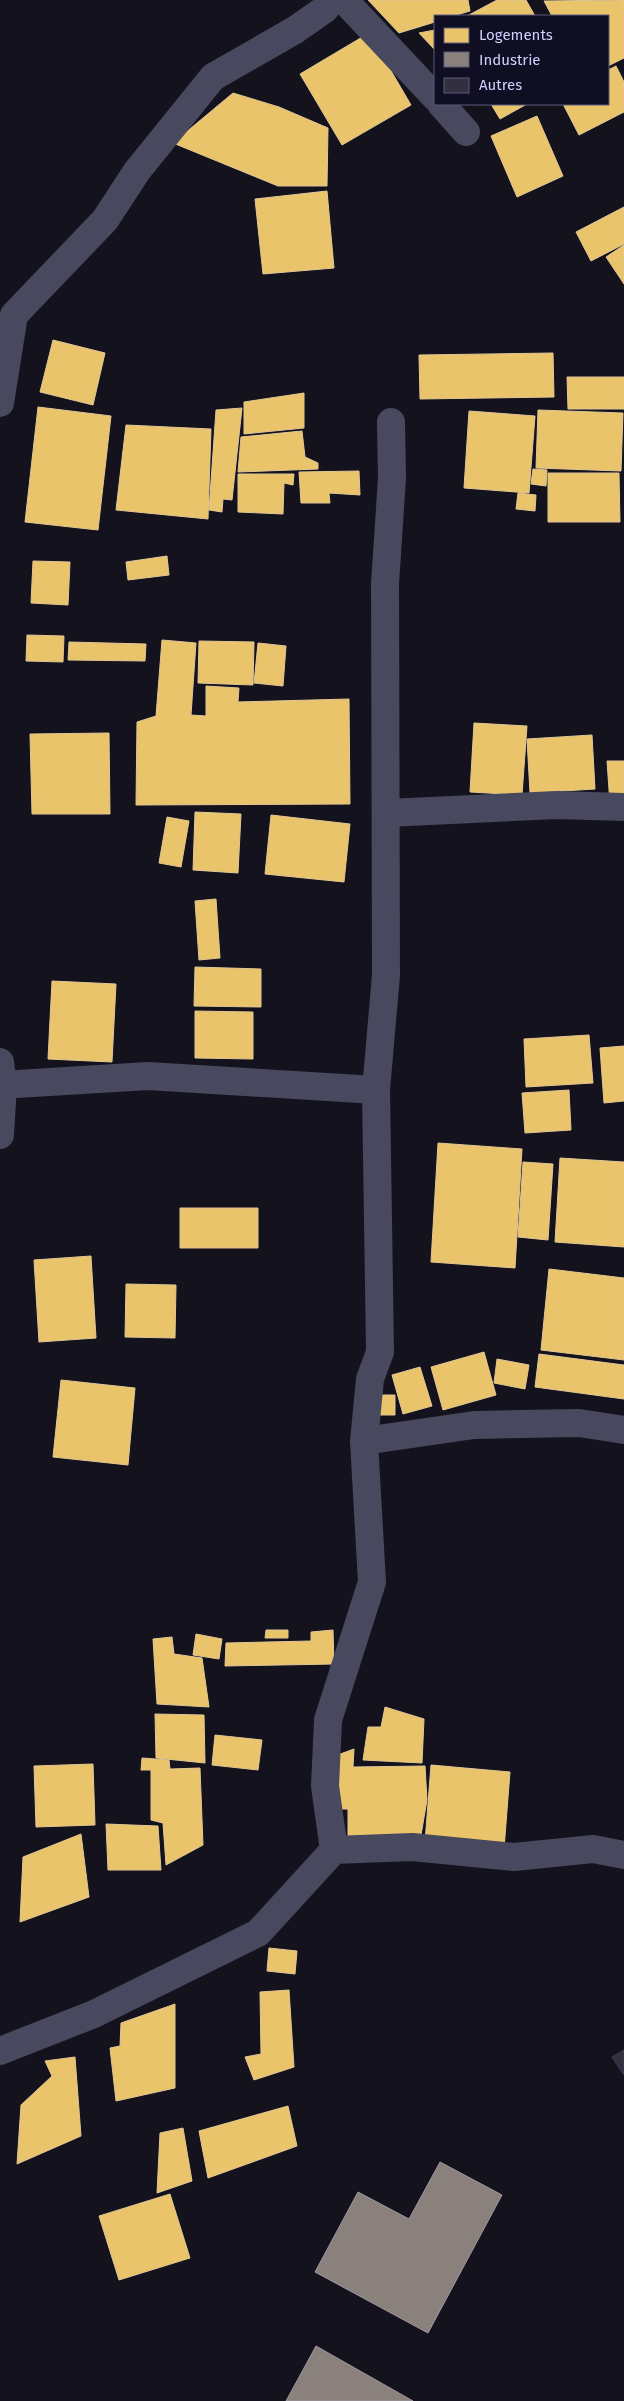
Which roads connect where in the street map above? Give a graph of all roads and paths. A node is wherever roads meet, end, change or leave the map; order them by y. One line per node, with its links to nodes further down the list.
1 (331, 0): 6 (street)
2 (344, 0): 3 (street)
3 (434, 96)
4 (442, 105): 5 (street)
5 (466, 132)
6 (0, 403)
7 (391, 422): 9 (street)
8 (624, 807): 9 (street)
9 (387, 813): 11 (street)
10 (1, 1077): 11 (street); 12 (street)
11 (376, 1090): 14 (street)
12 (0, 1135)
13 (624, 1430): 14 (street)
14 (364, 1441): 15 (street)
15 (334, 1850): 16 (street); 17 (street)
16 (624, 1855)
17 (0, 2051)

